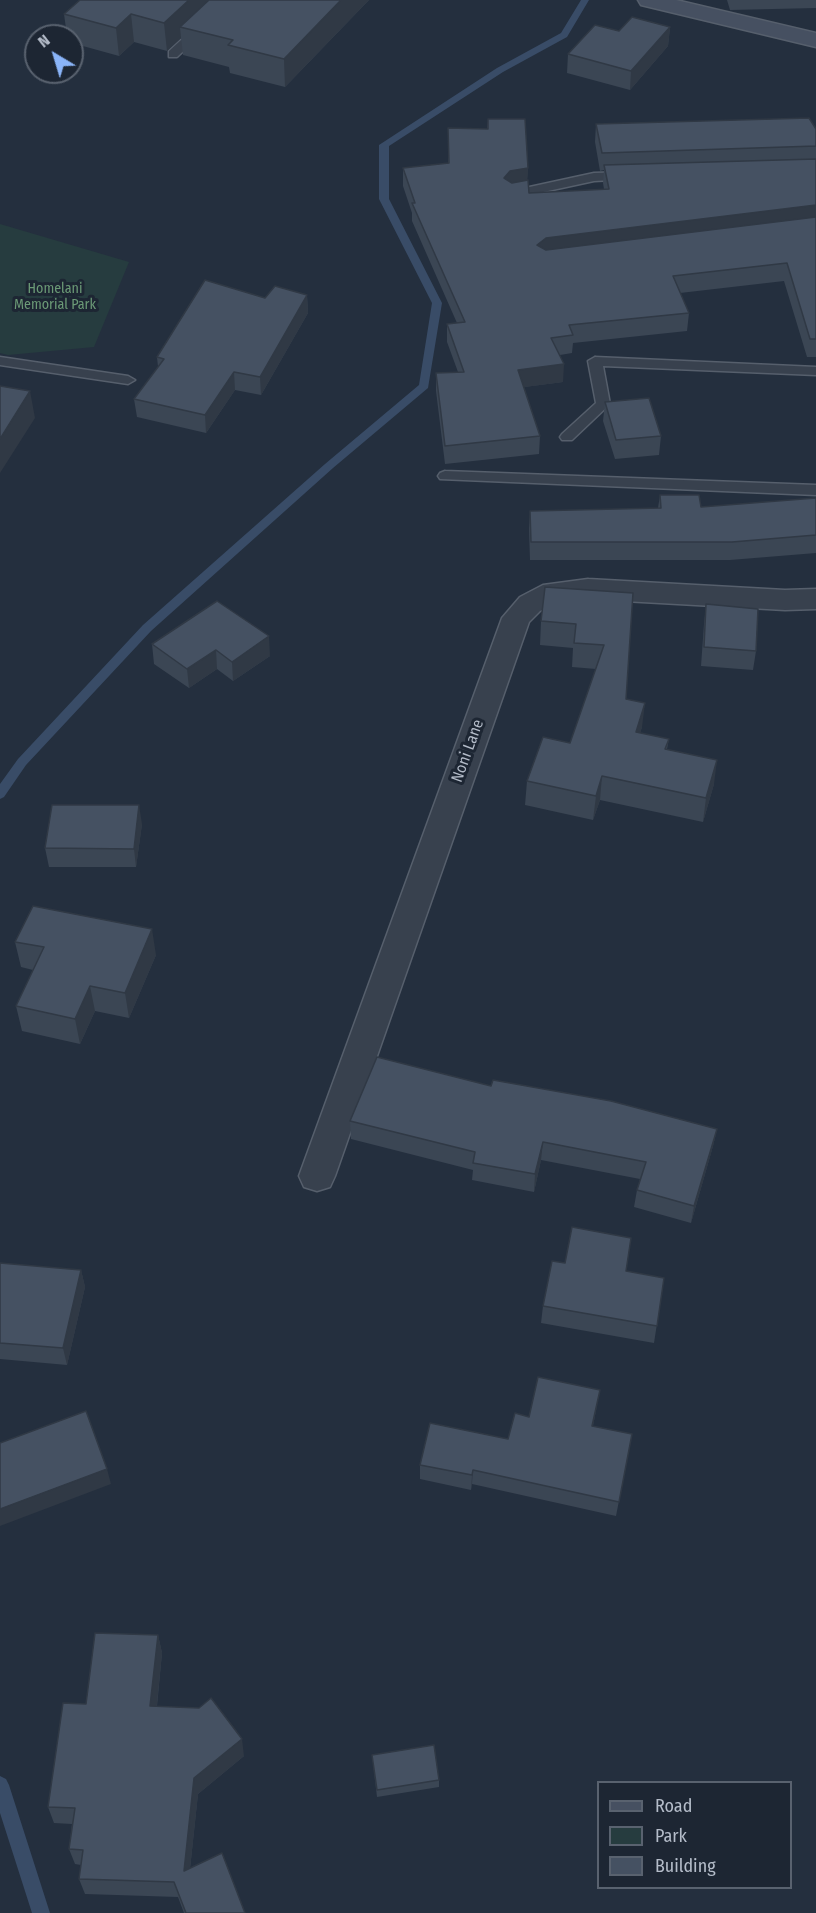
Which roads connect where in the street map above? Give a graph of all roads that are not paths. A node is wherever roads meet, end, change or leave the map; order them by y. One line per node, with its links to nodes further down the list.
1 (232, 0): 4 (lane)
2 (649, 0): 3 (street)
3 (816, 40)
4 (173, 54)
5 (641, 176): 6 (lane)
6 (511, 195)
7 (0, 361): 9 (lane)
8 (816, 371): 10 (lane)
9 (128, 380)
10 (567, 437)
11 (445, 476): 12 (lane)
12 (816, 490)
13 (816, 599): 14 (street, Noni Lane)
14 (317, 1176)

